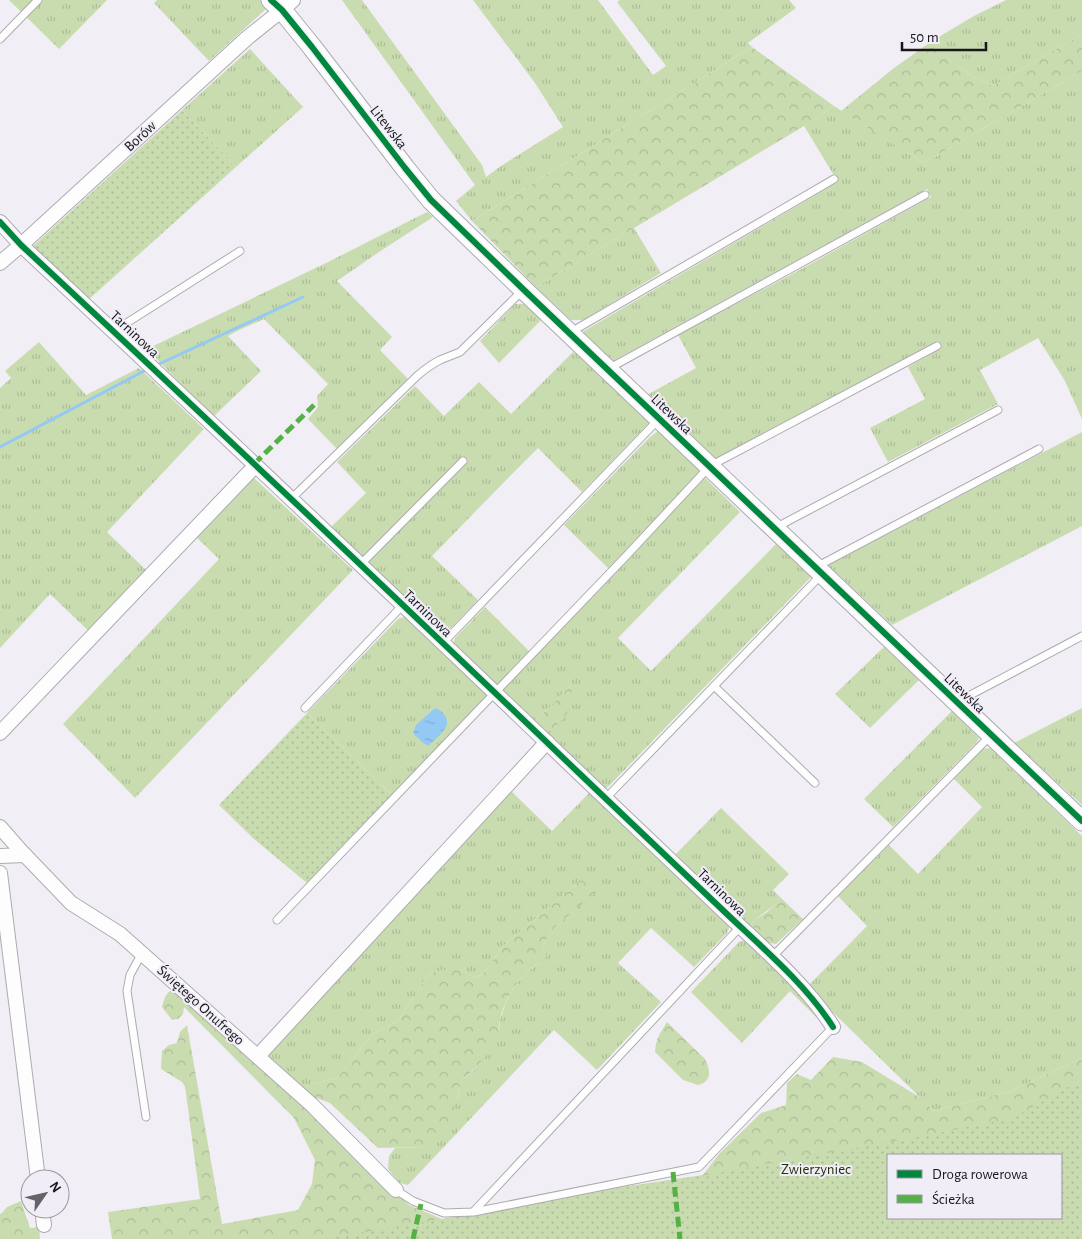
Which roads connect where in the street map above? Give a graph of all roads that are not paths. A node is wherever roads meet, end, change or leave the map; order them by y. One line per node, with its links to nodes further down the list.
1 (38, 0): 3 (lane)
2 (282, 3): 7 (street, Borów); 10 (street, Litewska)
3 (0, 38)
4 (834, 179): 12 (lane)
5 (925, 195): 14 (lane)
6 (0, 222): 7 (street, Tarninowa)
7 (21, 245): 9 (street, Borów); 11 (street, Tarninowa)
8 (240, 251): 11 (lane)
9 (0, 263)
10 (524, 290): 12 (street, Litewska); 21 (lane)
11 (114, 332): 19 (street, Tarninowa)
12 (569, 333): 14 (street, Litewska)
13 (938, 346): 20 (lane)
14 (608, 370): 16 (street, Litewska)
15 (998, 410): 22 (lane)
16 (660, 419): 20 (street, Litewska); 27 (lane)
17 (1038, 449): 24 (lane)
18 (462, 461): 23 (lane)
19 (255, 466): 21 (street, Tarninowa); 32 (street)
20 (710, 466): 22 (street, Litewska); 29 (lane)
21 (291, 500): 23 (street, Tarninowa)
22 (775, 528): 24 (street, Litewska)
23 (360, 565): 25 (street, Tarninowa)
24 (819, 570): 28 (lane); 30 (street, Litewska)
25 (402, 606): 27 (street, Tarninowa); 31 (lane)
26 (1082, 636): 30 (lane)
27 (442, 644): 29 (street, Tarninowa)
28 (714, 686): 35 (lane); 36 (lane)
29 (495, 692): 34 (street, Tarninowa); 42 (lane)
30 (957, 702): 33 (street, Litewska)
31 (305, 708)
32 (0, 733)
33 (991, 735): 37 (street, Litewska); 45 (lane)
34 (547, 742): 36 (street, Tarninowa); 47 (street)
35 (815, 783)
36 (606, 798): 43 (street, Tarninowa)
37 (1082, 822)
38 (0, 828): 39 (street, Świętego Onufrego)
39 (25, 855): 40 (street); 44 (street, Świętego Onufrego)
40 (0, 856)
41 (0, 873): 49 (street)
42 (277, 920)
43 (740, 927): 45 (street, Tarninowa); 51 (lane)
44 (142, 953): 47 (street, Świętego Onufrego); 48 (lane)
45 (772, 957): 46 (street, Tarninowa)
46 (833, 1027): 51 (lane)
47 (258, 1056): 50 (street, Świętego Onufrego)
48 (146, 1117)
49 (37, 1169)
50 (396, 1190): 51 (lane)
51 (474, 1212)
52 (43, 1219): 53 (street)
53 (44, 1225)

